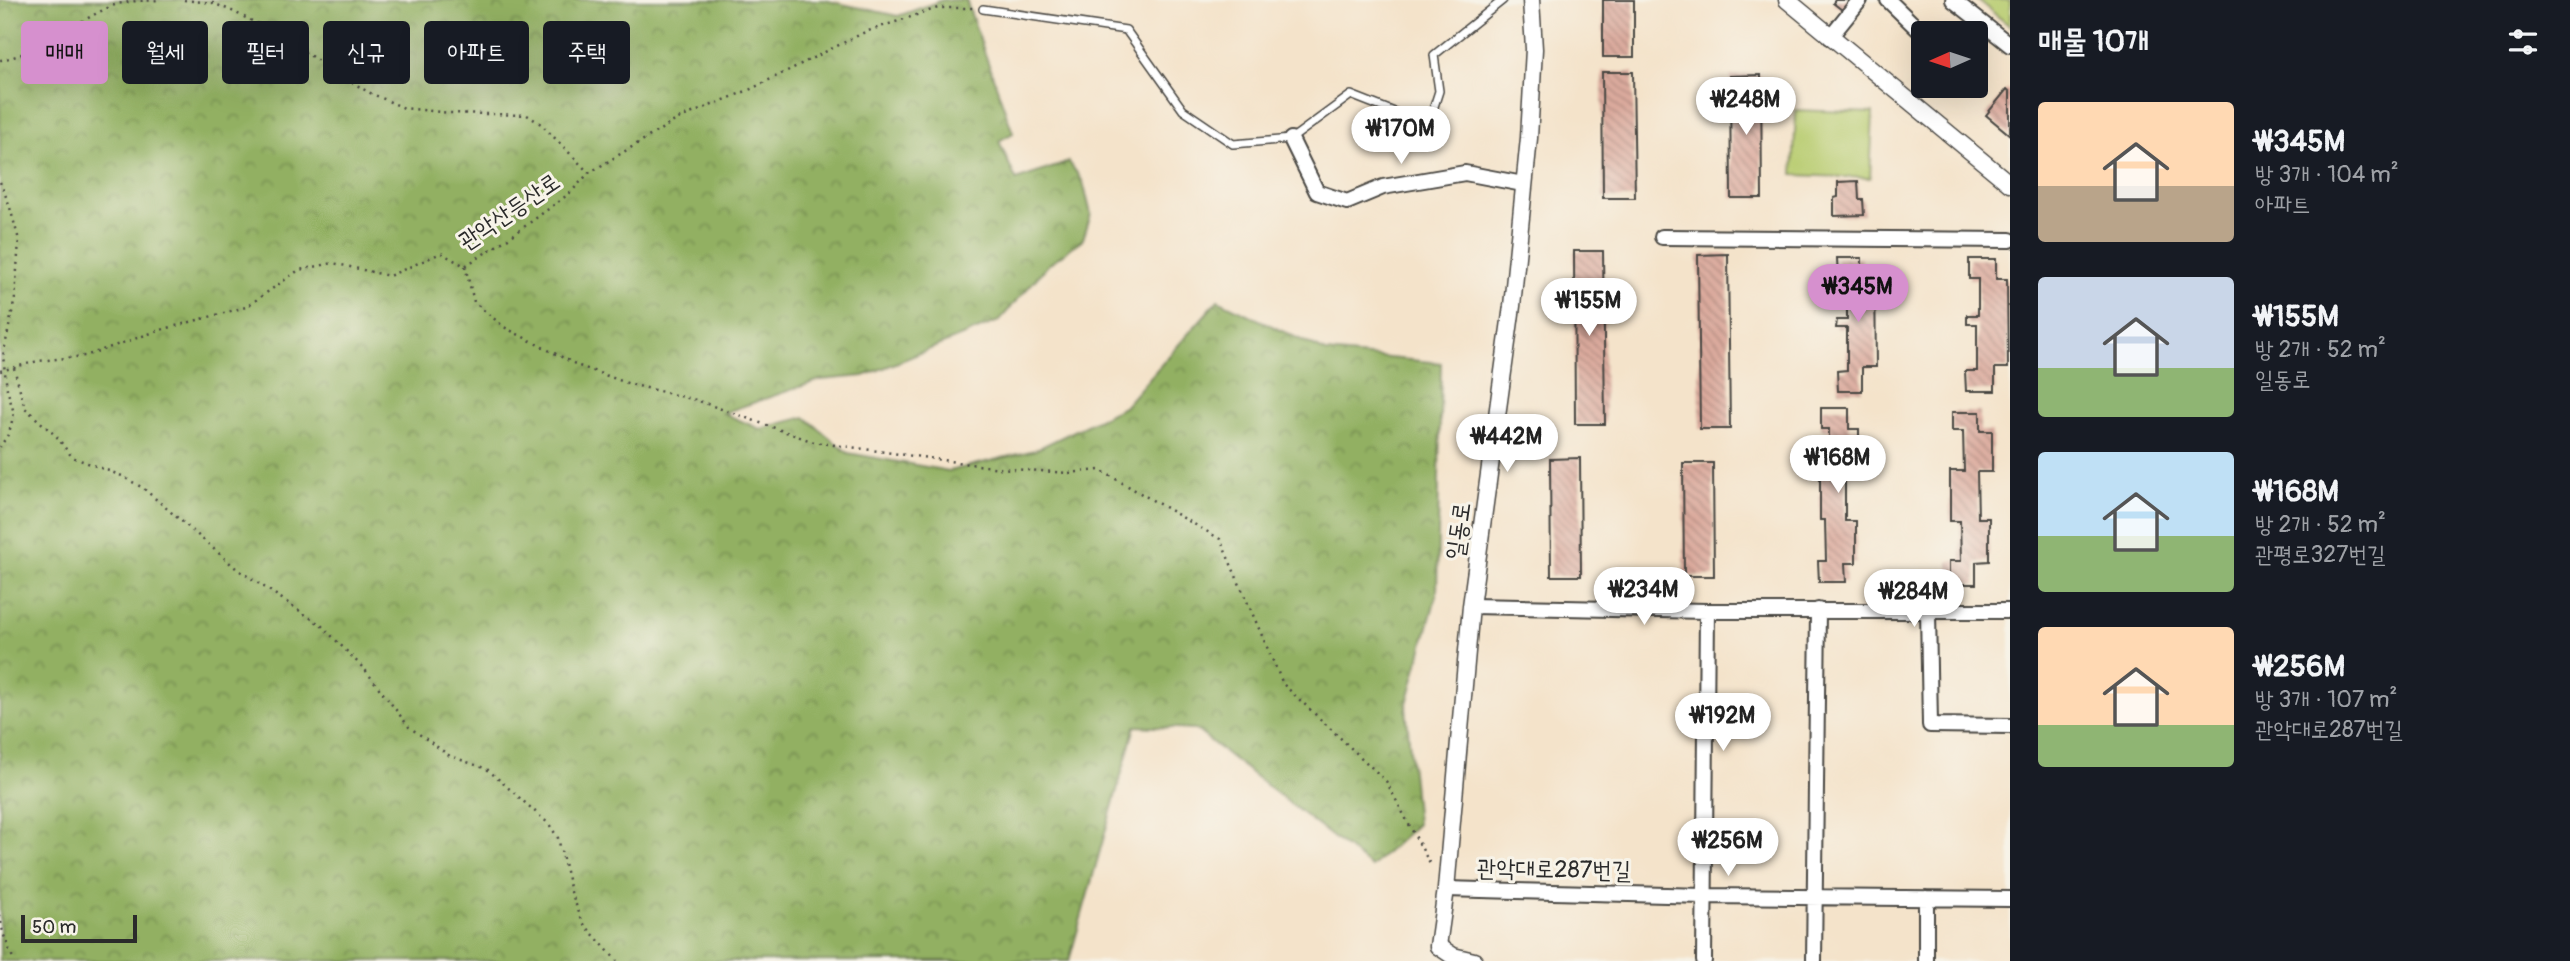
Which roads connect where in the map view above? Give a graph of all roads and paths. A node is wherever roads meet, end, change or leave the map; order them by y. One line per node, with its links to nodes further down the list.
1 (160, 0): 13 (path)
2 (184, 0): 15 (path)
3 (1503, 0): 14 (lane)
4 (1531, 0): 17 (street, 일동로)
5 (1787, 0): 11 (street)
6 (1860, 0): 11 (street)
7 (1888, 0): 10 (street)
8 (1953, 0): 12 (street)
9 (983, 9): 14 (lane); 15 (path, 관악산등산로)
10 (1911, 22)
11 (1830, 37): 18 (street)
12 (2010, 45)
13 (0, 60)
14 (1291, 139): 17 (street)
15 (589, 173): 21 (path, 관악산등산로)
16 (0, 182): 23 (path)
17 (1523, 184): 25 (street, 일동로)
18 (2010, 184)
19 (1661, 237): 20 (street)
20 (2010, 240)
21 (465, 266): 22 (path, 관악산등산로); 31 (path)
22 (14, 368): 23 (path, 관악산등산로); 39 (path)
23 (2, 370): 24 (path)
24 (0, 447)
25 (1471, 606): 27 (street); 32 (street, 일동로)
26 (1818, 610): 27 (street); 28 (street); 34 (street)
27 (1707, 611): 33 (street)
28 (1928, 611): 29 (street); 30 (street)
29 (2010, 611)
30 (2010, 726)
31 (1430, 864)
32 (1446, 889): 33 (street, 관악대로287번길); 40 (street, 일동로)
33 (1704, 896): 34 (street, 관악대로287번길); 41 (street)
34 (1814, 897): 35 (street, 관악대로287번길); 42 (street)
35 (1926, 898): 36 (street, 관악대로287번길); 43 (street)
36 (2010, 899)
37 (0, 915): 38 (path)
38 (14, 961)
39 (617, 961)
40 (1474, 961)
41 (1704, 961)
42 (1814, 961)
43 (1926, 961)

